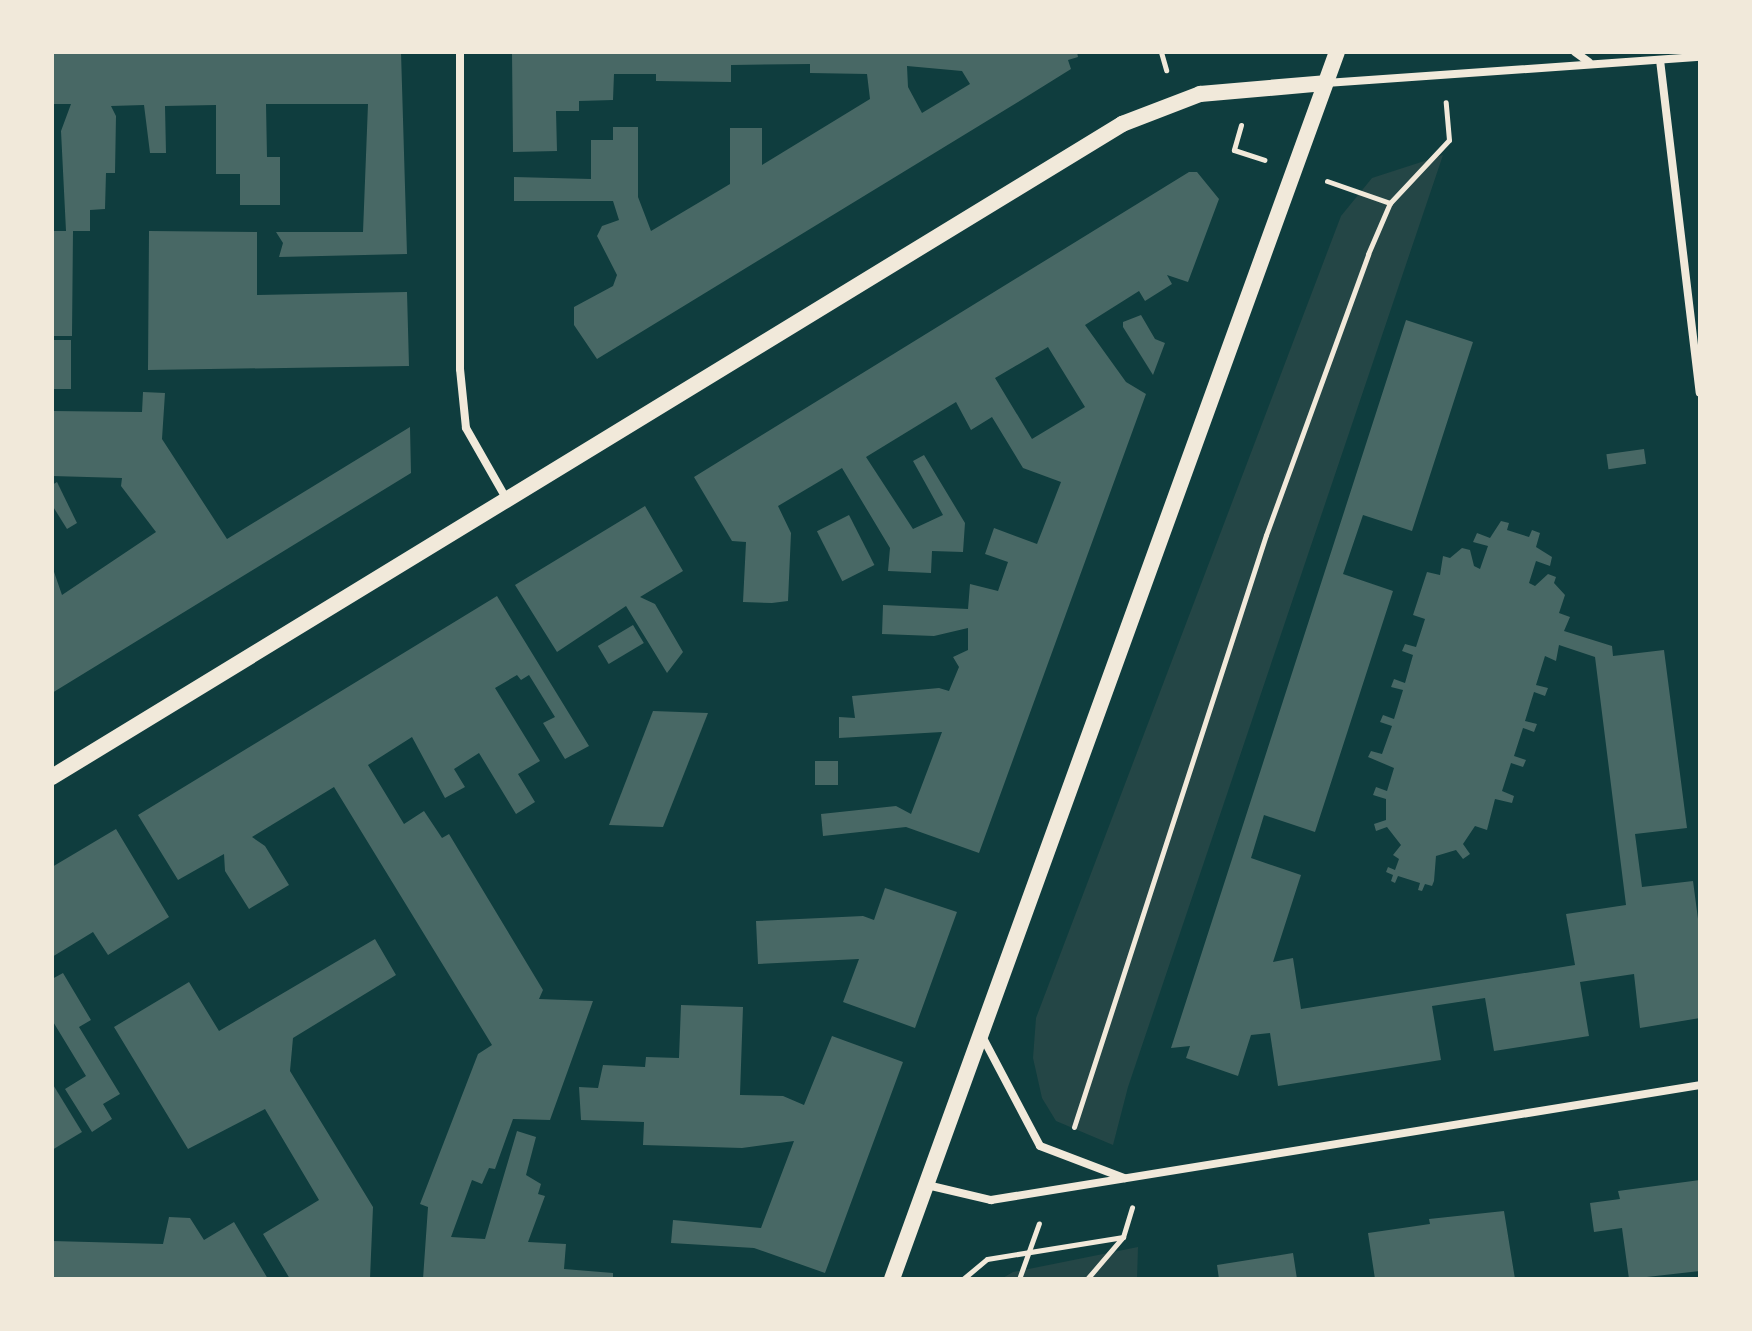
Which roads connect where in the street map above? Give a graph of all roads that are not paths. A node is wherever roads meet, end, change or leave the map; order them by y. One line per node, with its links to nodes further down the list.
1 (460, 52): 9 (street)
2 (1337, 52): 7 (main road)
3 (1575, 52): 6 (street)
4 (1700, 57): 5 (street)
5 (1660, 60): 6 (street); 8 (street)
6 (1589, 62): 7 (street)
7 (1325, 83): 9 (main road); 11 (main road)
8 (1700, 393)
9 (506, 498): 10 (main road)
10 (52, 777)
11 (981, 1034): 13 (street); 14 (main road)
12 (1700, 1085): 13 (street)
13 (1125, 1178): 14 (street)
14 (926, 1184): 15 (main road)
15 (892, 1279)

